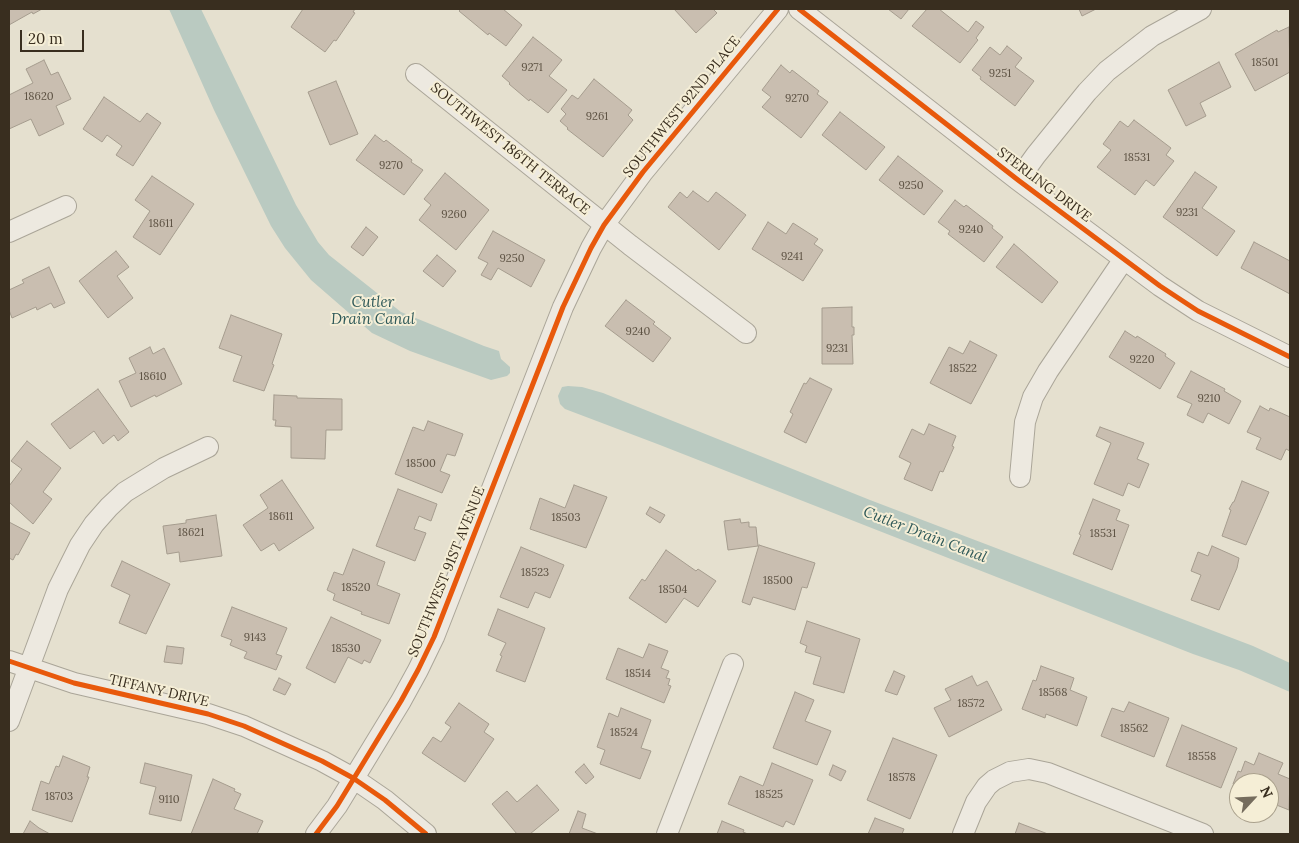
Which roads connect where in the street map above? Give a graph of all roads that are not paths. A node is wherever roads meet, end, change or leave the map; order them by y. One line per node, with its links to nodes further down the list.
1 (778, 9): 8 (street, SOUTHWEST 92ND PLACE)
2 (798, 9): 6 (street, STERLING DRIVE)
3 (1201, 9): 4 (street)
4 (1173, 16): 6 (street)
5 (416, 74): 8 (street, SOUTHWEST 186TH TERRACE)
6 (1018, 180): 10 (street, STERLING DRIVE)
7 (66, 206): 9 (street)
8 (604, 225): 11 (street, SOUTHWEST 186TH TERRACE); 13 (street, SOUTHWEST 92ND PLACE)
9 (9, 232)
10 (1124, 259): 12 (street, STERLING DRIVE); 15 (street)
11 (746, 333)
12 (1290, 357)
13 (534, 385): 20 (street, SOUTHWEST 91ST AVENUE)
14 (208, 447): 18 (street)
15 (1020, 477)
16 (9, 661): 18 (street, TIFFANY DRIVE)
17 (733, 664): 23 (street)
18 (28, 668): 19 (street); 20 (street, TIFFANY DRIVE)
19 (9, 721)
20 (353, 778): 21 (street, SOUTHWEST 91ST AVENUE); 22 (street, TIFFANY DRIVE)
21 (316, 834)
22 (426, 834)
23 (667, 834)
24 (963, 834): 25 (street)
25 (1203, 834)

